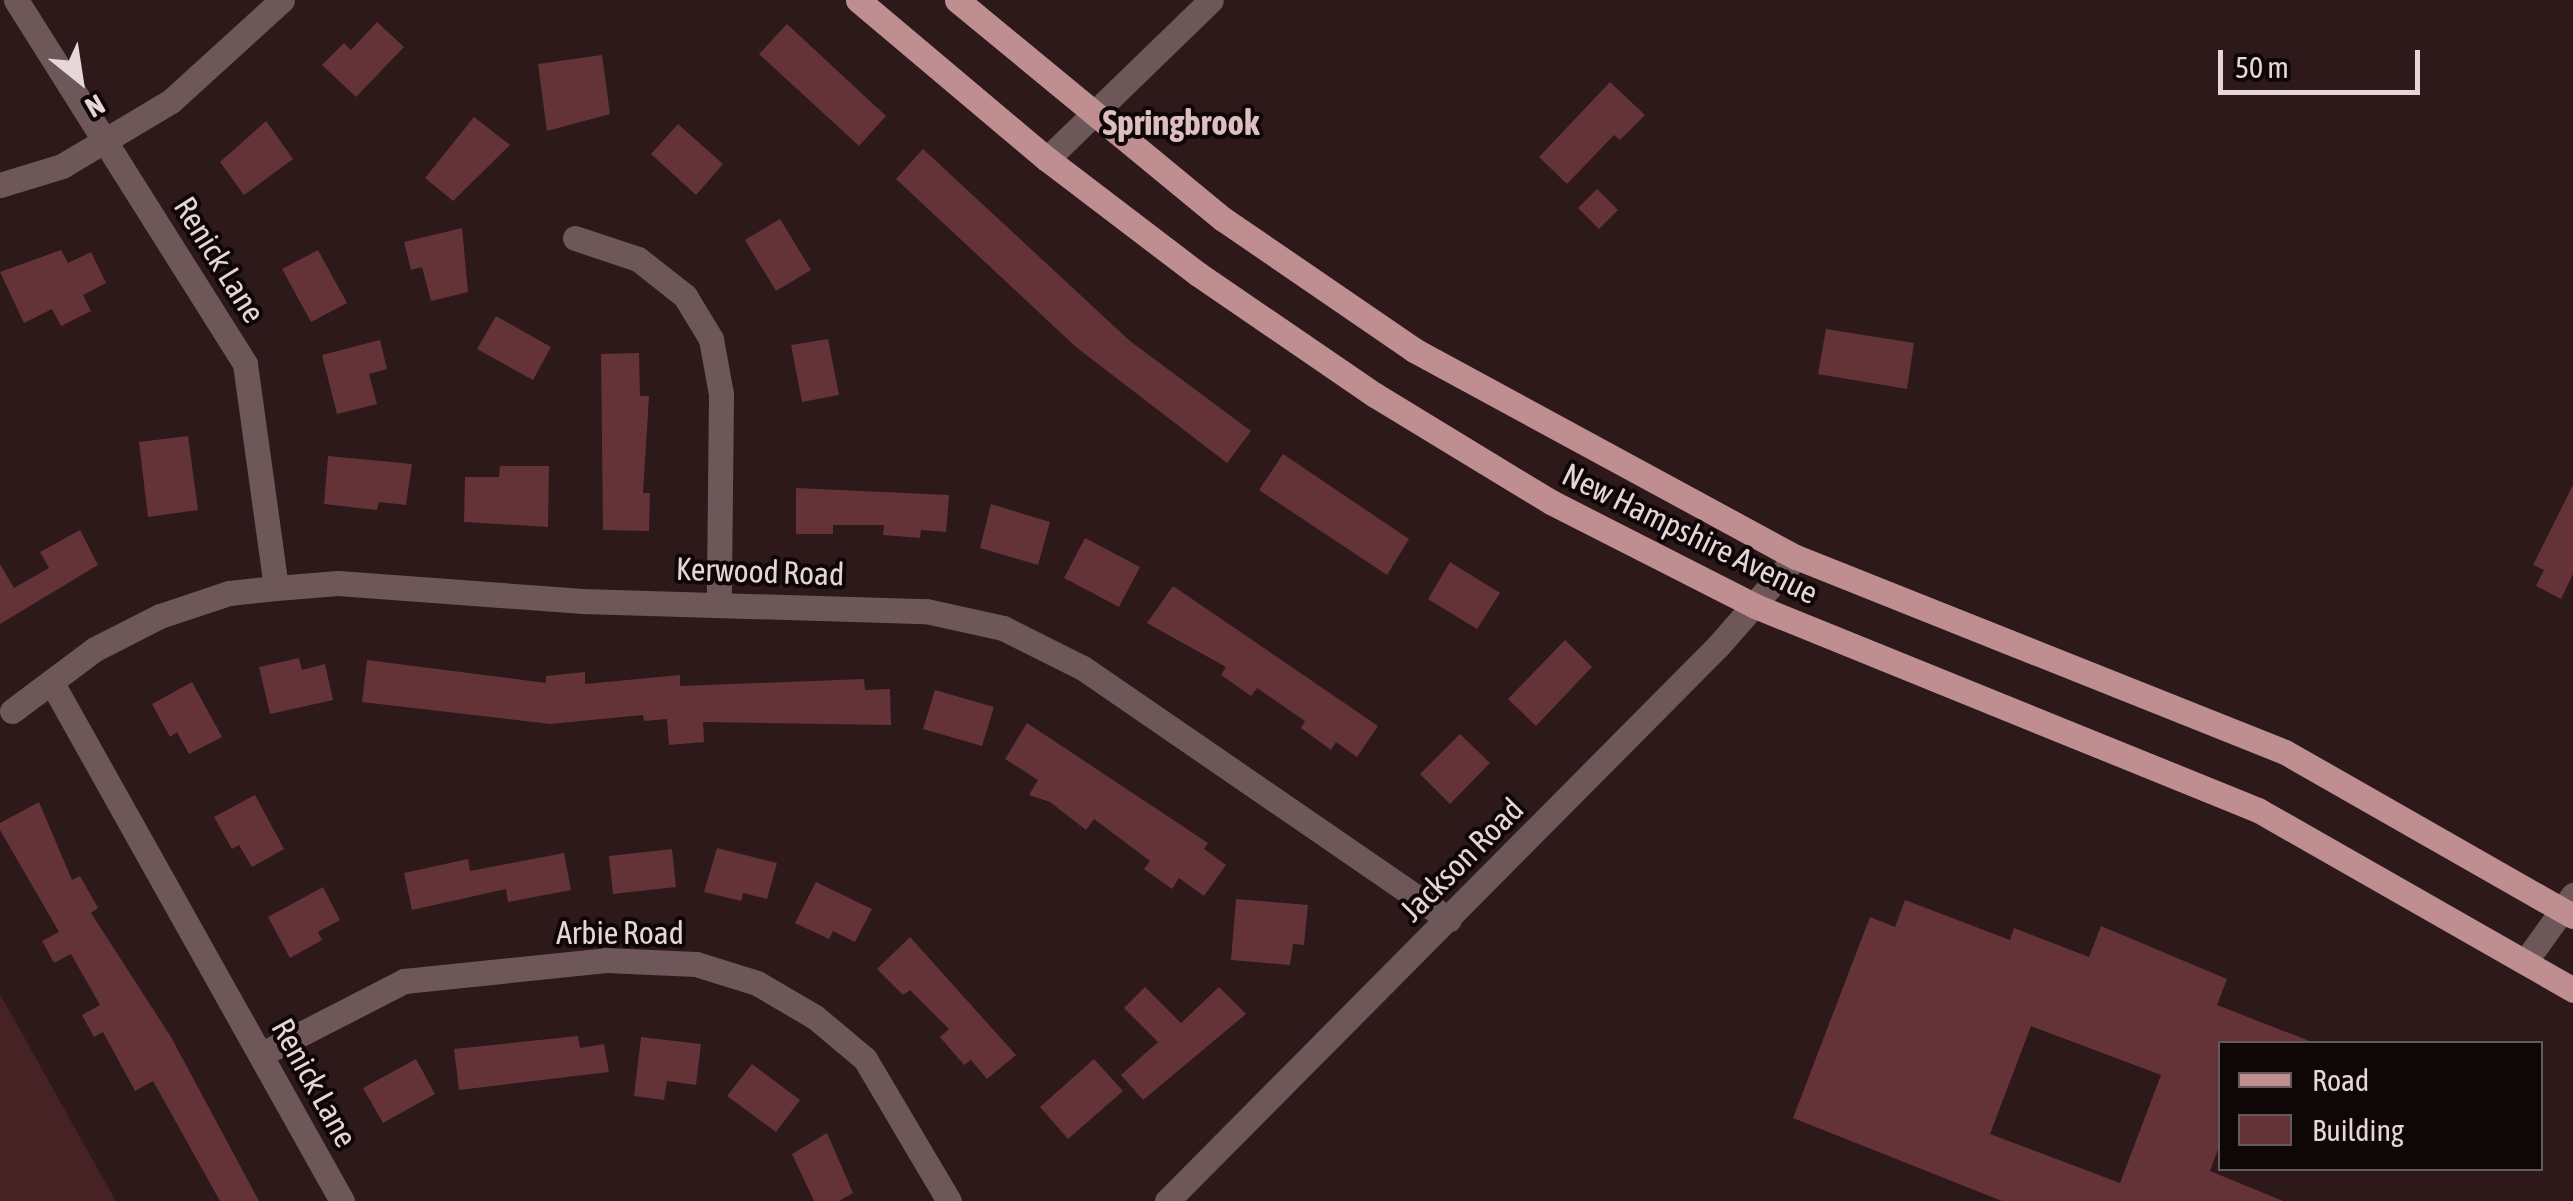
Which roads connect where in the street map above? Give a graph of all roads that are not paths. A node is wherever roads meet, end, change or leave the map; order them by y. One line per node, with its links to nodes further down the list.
1 (16, 0): 7 (street, Renick Lane)
2 (282, 0): 7 (street)
3 (858, 0): 8 (main road, New Hampshire Avenue)
4 (957, 0): 6 (main road, New Hampshire Avenue)
5 (1210, 0): 6 (street)
6 (1093, 114): 8 (street); 11 (main road, New Hampshire Avenue)
7 (104, 141): 9 (street); 12 (street, Renick Lane)
8 (1046, 159): 14 (main road, New Hampshire Avenue)
9 (0, 185)
10 (575, 238): 13 (street)
11 (1796, 557): 14 (street, Jackson Road); 17 (main road, New Hampshire Avenue)
12 (276, 588): 13 (street, Kerwood Road); 15 (street, Kerwood Road)
13 (720, 601): 18 (street, Kerwood Road)
14 (1755, 606): 18 (street, Jackson Road); 19 (main road, New Hampshire Avenue)
15 (52, 683): 16 (street, Kerwood Road); 21 (street, Renick Lane)
16 (12, 711)
17 (2570, 907): 19 (street)
18 (1449, 920): 24 (street, Jackson Road)
19 (2527, 958): 20 (main road, New Hampshire Avenue)
20 (2573, 990)
21 (262, 1054): 22 (street, Renick Lane); 23 (street, Arbie Road)
22 (342, 1201)
23 (950, 1201)
24 (1167, 1201)

